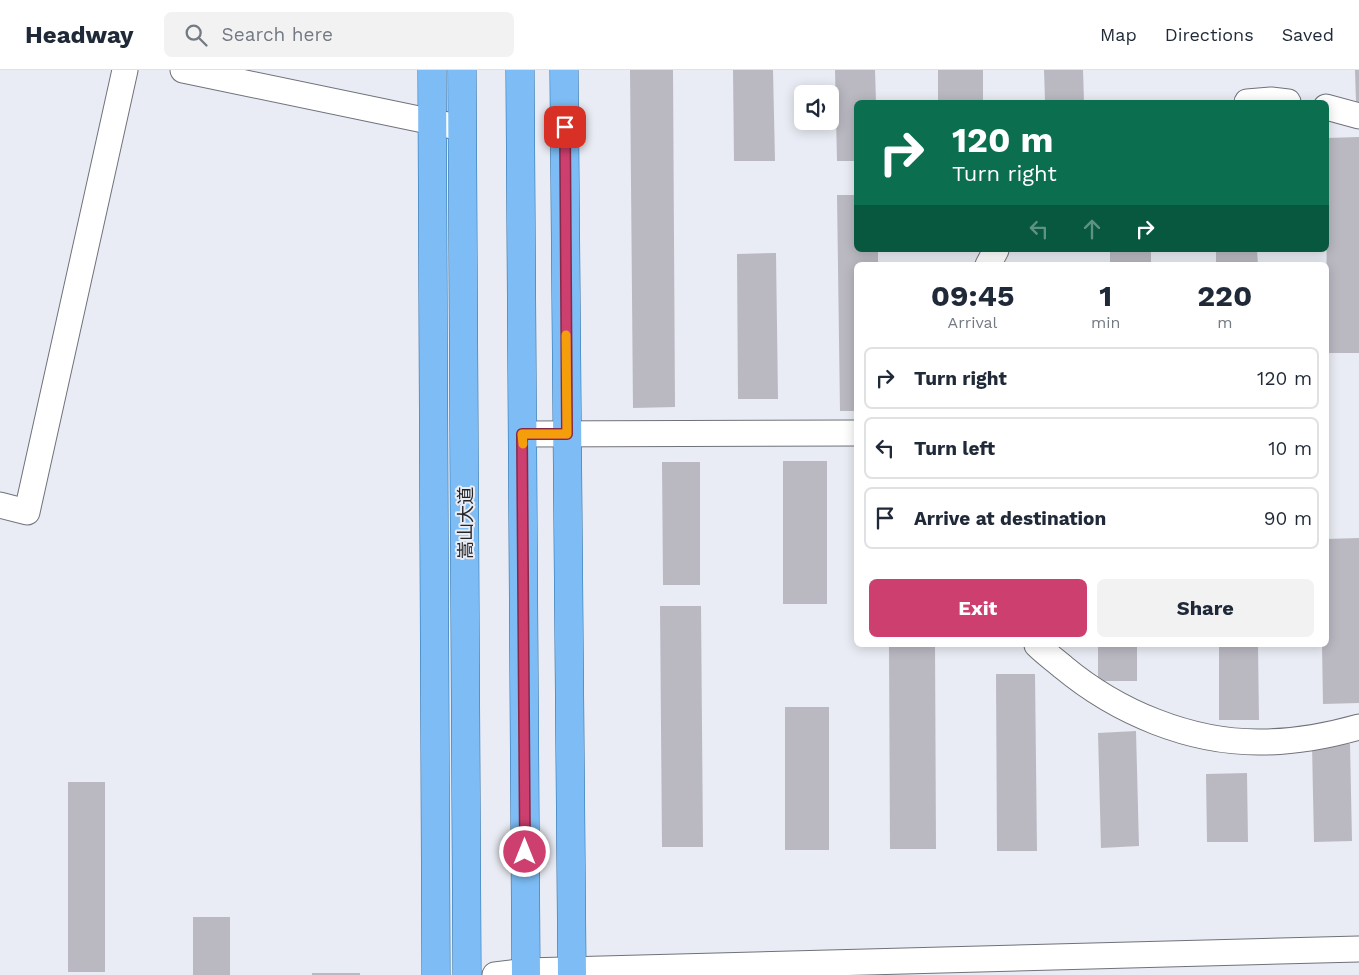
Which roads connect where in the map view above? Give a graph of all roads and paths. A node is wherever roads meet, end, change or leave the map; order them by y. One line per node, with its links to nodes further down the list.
1 (125, 70): 14 (street)
2 (183, 70): 9 (street)
3 (432, 70): 9 (main road)
4 (462, 70): 10 (main road, 嵩山大道)
5 (520, 70): 12 (main road)
6 (564, 70): 13 (main road)
7 (1329, 108): 8 (street)
8 (1359, 116)
9 (432, 121): 10 (street); 20 (main road)
10 (462, 128): 21 (main road, 嵩山大道)
11 (854, 433): 13 (street)
12 (522, 434): 13 (street); 18 (main road)
13 (567, 434): 19 (main road)
14 (0, 505)
15 (1039, 647): 16 (street)
16 (1359, 727)
17 (1359, 949): 19 (street)
18 (526, 973): 19 (street); 22 (street)
19 (572, 973)
20 (436, 975)
21 (468, 975)
22 (495, 975)

